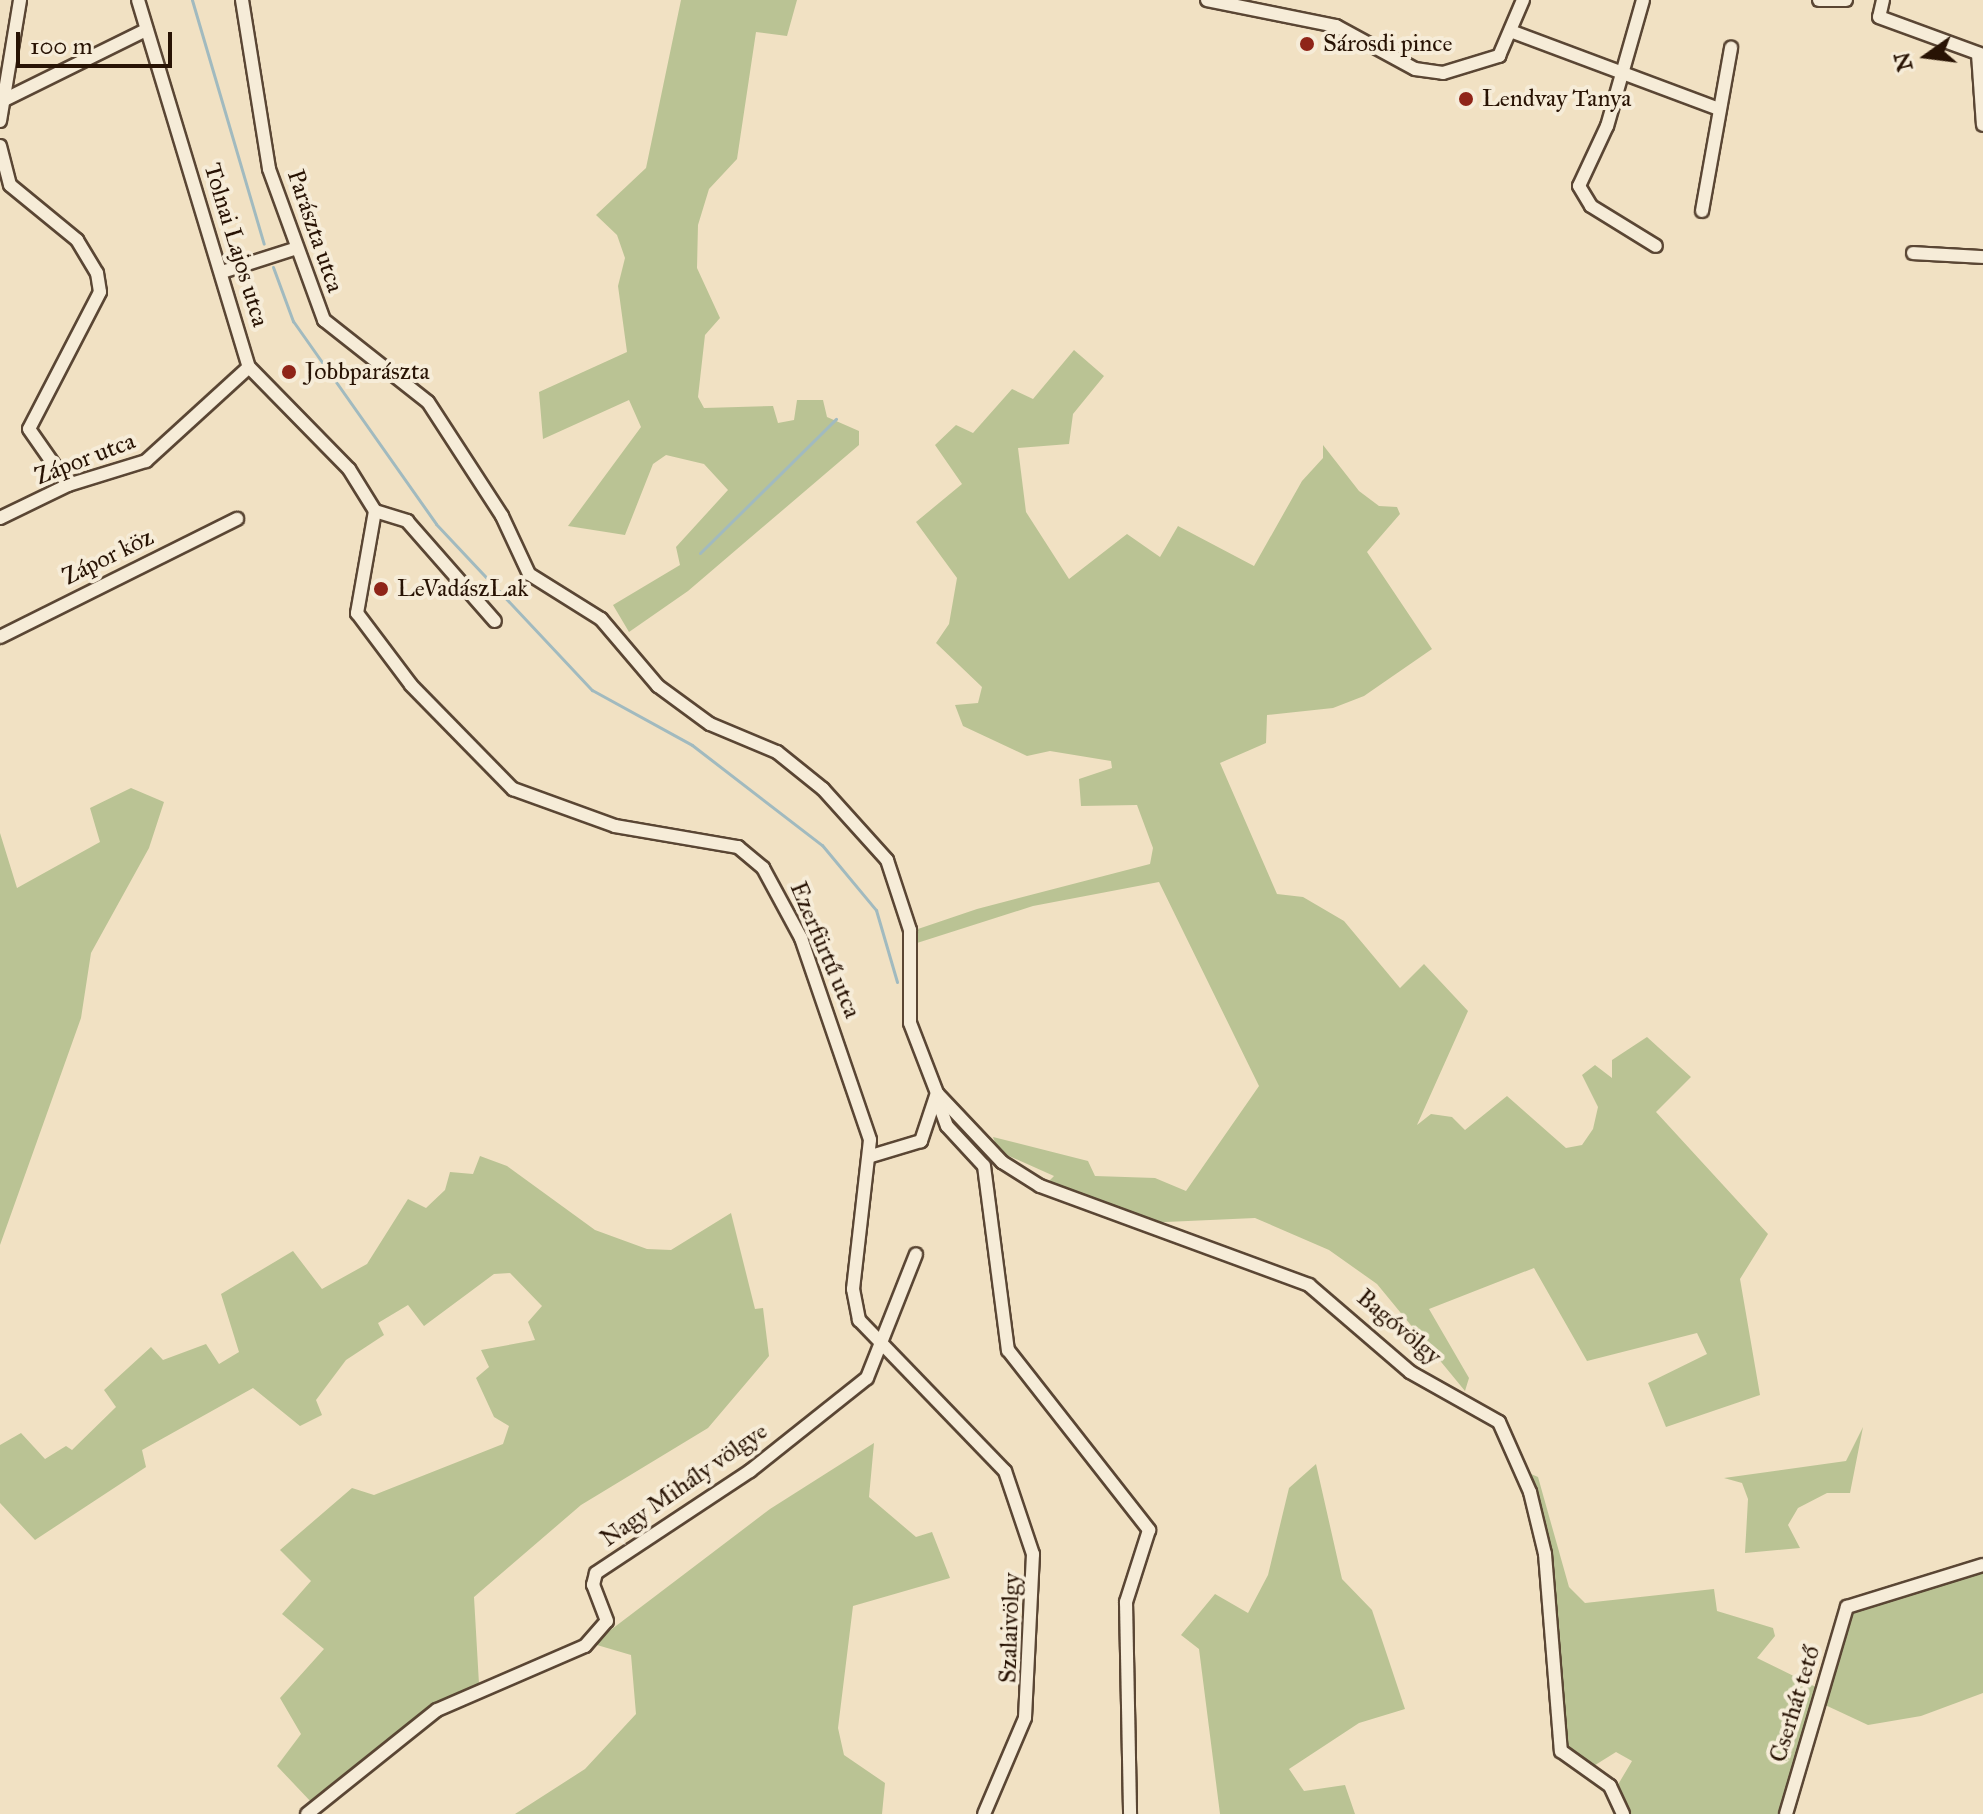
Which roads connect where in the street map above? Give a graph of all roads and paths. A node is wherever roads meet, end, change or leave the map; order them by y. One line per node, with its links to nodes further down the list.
1 (20, 0): 15 (street)
2 (138, 0): 10 (street, Tolnai Lajos utca)
3 (242, 0): 22 (street, Parászta utca)
4 (1207, 0): 11 (street)
5 (1523, 0): 11 (street)
6 (1643, 0): 14 (street)
7 (1819, 0): 8 (street)
8 (1846, 0)
9 (1883, 0): 13 (street)
10 (146, 30): 15 (street); 25 (street, Tolnai Lajos utca)
11 (1513, 32): 14 (street)
12 (1731, 48): 16 (street)
13 (1981, 55): 18 (street)
14 (1623, 74): 16 (street); 21 (street)
15 (1, 101): 17 (street)
16 (1716, 108): 20 (street)
17 (0, 121)
18 (1983, 125)
19 (0, 146): 27 (street)
20 (1702, 211)
21 (1656, 246)
22 (294, 249): 25 (street); 33 (street, Parászta utca)
23 (1913, 253): 24 (street)
24 (1983, 257)
25 (222, 272): 26 (street, Tolnai Lajos utca)
26 (249, 367): 27 (street, Zápor utca); 28 (street, Tolnai Lajos utca)
27 (68, 485): 29 (street, Zápor utca)
28 (375, 511): 31 (street); 35 (street, Ezerfürtű utca)
29 (0, 518)
30 (237, 519): 32 (street, Zápor köz)
31 (495, 621)
32 (0, 637)
33 (937, 1093): 35 (street); 42 (street, Bagóvölgy)
34 (940, 1107): 41 (street)
35 (871, 1156): 37 (street, Ezerfürtű utca)
36 (916, 1254): 37 (street)
37 (884, 1346): 39 (street, Nagy Mihály völgye); 40 (street, Szalaivölgy)
38 (1983, 1565): 43 (street, Cserhát tető)
39 (307, 1814)
40 (984, 1814)
41 (1130, 1814)
42 (1623, 1814)
43 (1786, 1814)

